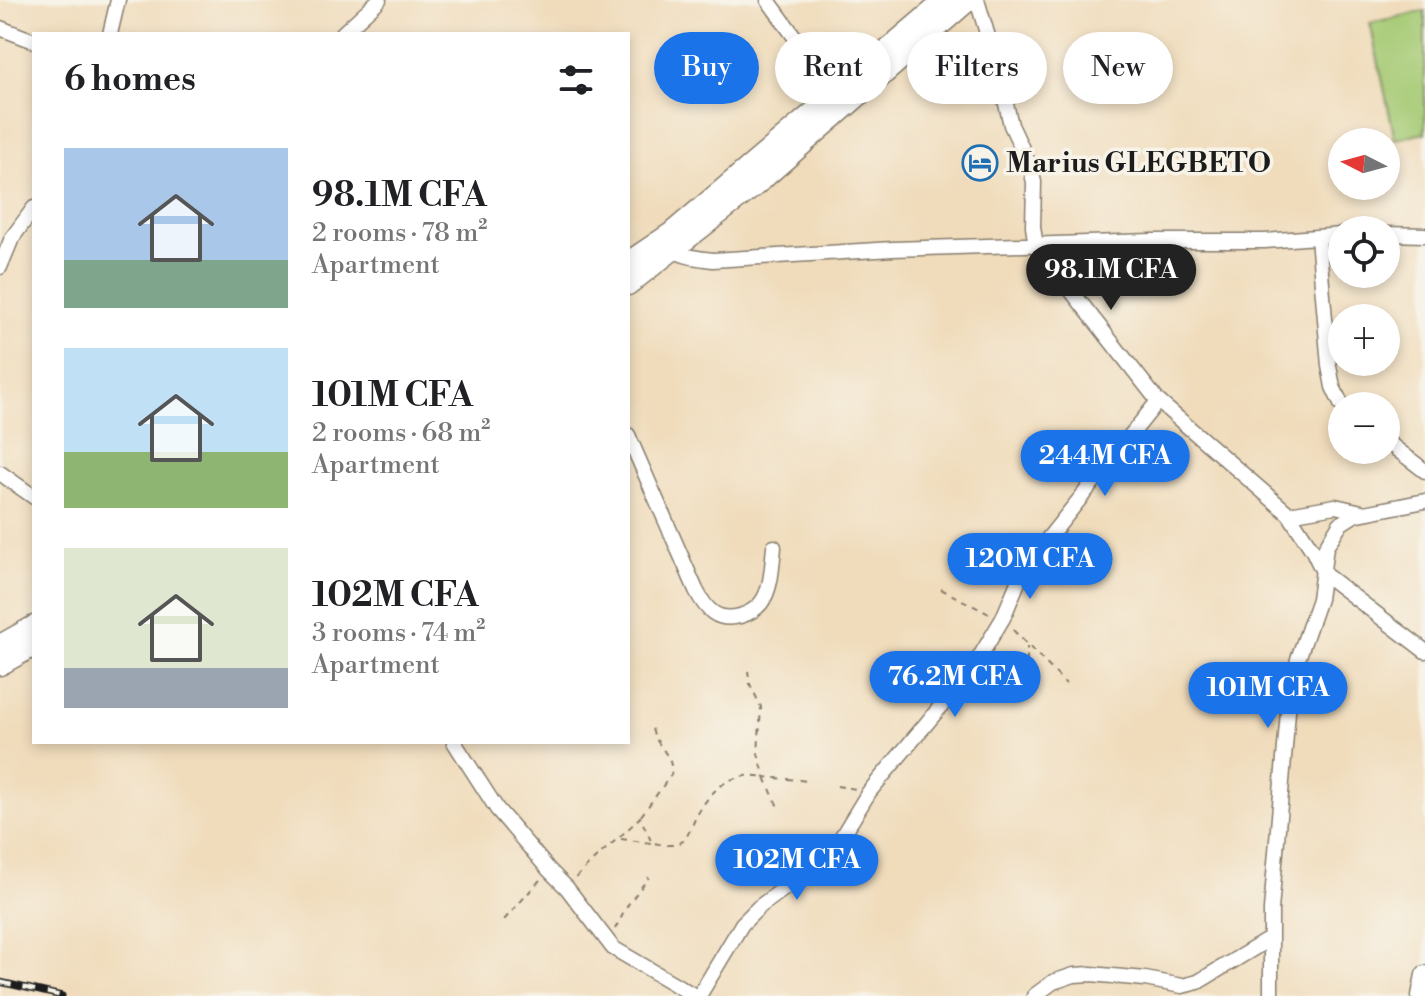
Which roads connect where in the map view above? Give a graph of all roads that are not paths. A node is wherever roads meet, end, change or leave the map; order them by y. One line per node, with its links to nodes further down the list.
1 (118, 0): 8 (street)
2 (379, 0): 9 (street)
3 (768, 0): 10 (street)
4 (945, 0): 12 (highway)
5 (969, 0): 19 (highway)
6 (977, 0): 20 (street)
7 (0, 28): 11 (street)
8 (110, 32)
9 (344, 32)
10 (791, 32)
11 (32, 40)
12 (891, 46)
13 (823, 104): 19 (highway)
14 (32, 211): 22 (street)
15 (1400, 234): 16 (street)
16 (1425, 235)
17 (1328, 236): 18 (street)
18 (1318, 237): 20 (street); 24 (street)
19 (668, 246): 20 (street); 21 (highway); 23 (highway)
20 (1036, 246): 25 (street)
21 (630, 261)
22 (0, 267)
23 (630, 283)
24 (1335, 392)
25 (1158, 401): 33 (street); 44 (street)
26 (630, 440): 34 (street)
27 (1400, 452): 28 (street)
28 (1425, 471)
29 (0, 473): 30 (street)
30 (32, 496)
31 (1425, 501): 32 (street)
32 (1362, 512): 33 (street); 35 (street)
33 (1289, 514): 35 (street)
34 (774, 547)
35 (1324, 574): 39 (street); 42 (street)
36 (32, 627): 37 (highway)
37 (0, 645)
38 (32, 647): 40 (highway)
39 (1425, 651)
40 (0, 665)
41 (455, 744): 44 (street)
42 (1271, 938): 45 (street); 46 (street)
43 (1425, 975): 47 (main road)
44 (697, 996)
45 (1034, 996)
46 (1271, 996)
47 (1421, 996)

